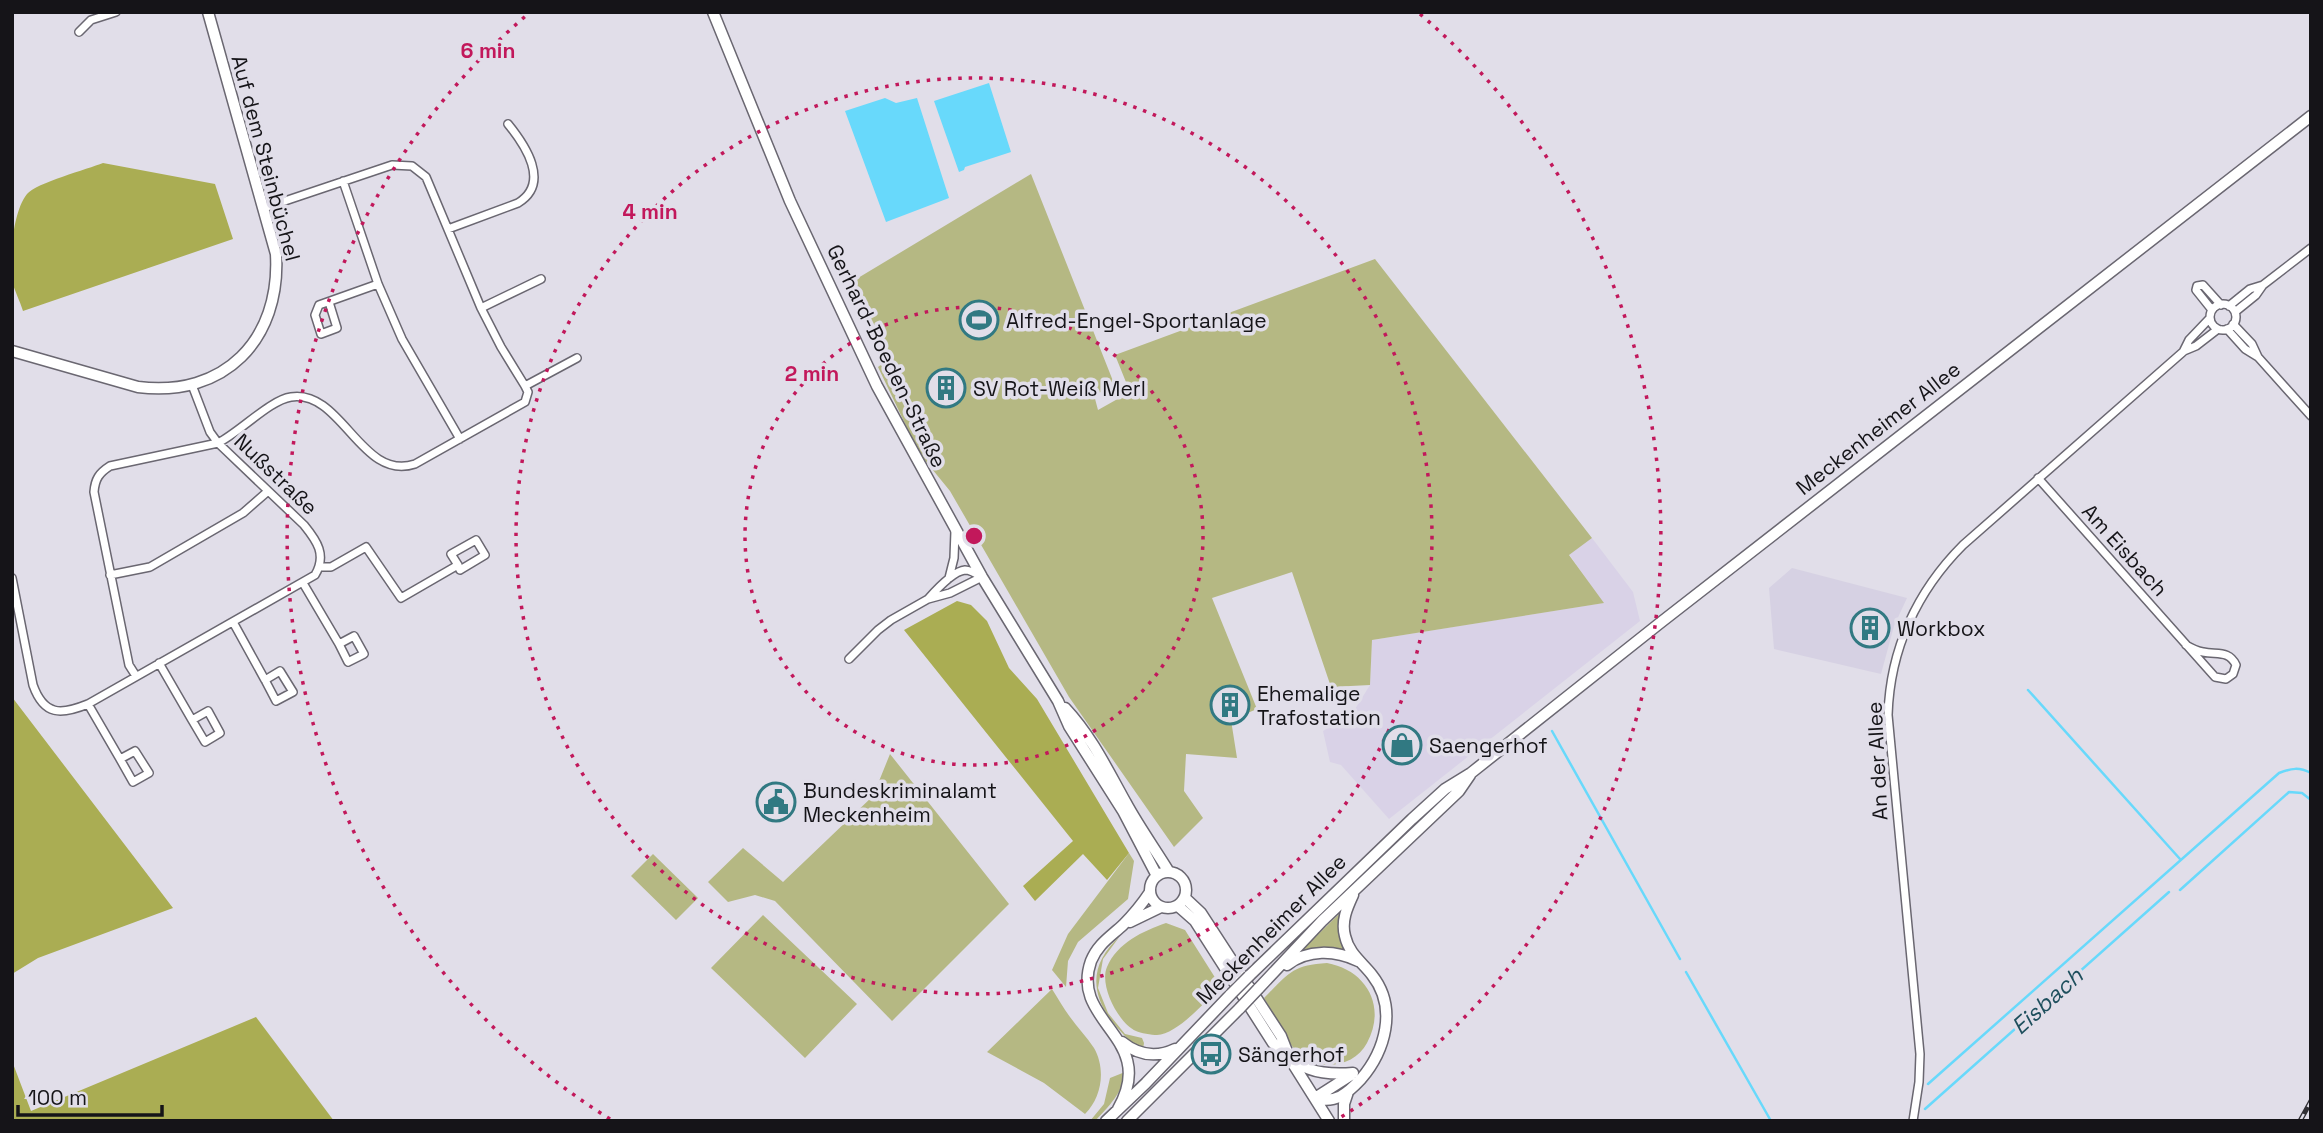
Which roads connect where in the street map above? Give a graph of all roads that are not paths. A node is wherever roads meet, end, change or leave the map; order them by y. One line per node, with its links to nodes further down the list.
1 (116, 12): 4 (street)
2 (208, 12): 8 (main road, Auf dem Steinbüchel)
3 (713, 12): 28 (main road, Gerhard-Boeden-Straße)
4 (79, 32)
5 (2311, 116): 48 (main road, Meckenheimer Allee)
6 (508, 124): 9 (street)
7 (343, 181): 8 (street); 9 (street); 12 (street)
8 (264, 208): 21 (main road, Auf dem Steinbüchel)
9 (448, 229): 14 (street)
10 (2311, 248): 15 (street)
11 (541, 279): 14 (street)
12 (378, 284): 13 (street); 24 (street)
13 (329, 302)
14 (481, 308): 22 (street)
15 (2228, 308): 16 (street, An der Allee); 16 (street); 17 (street)
16 (2211, 314): 17 (street); 19 (street, An der Allee)
17 (2226, 328): 19 (street, An der Allee); 23 (street)
18 (12, 351): 21 (main road, Auf dem Steinbüchel)
19 (2184, 351): 26 (street, An der Allee)
20 (577, 358): 22 (street)
21 (192, 385): 25 (street, Nußstraße)
22 (526, 386): 24 (street)
23 (2311, 416)
24 (460, 439): 25 (street)
25 (218, 443): 27 (street, Nußstraße); 31 (street)
26 (2038, 478): 39 (street, Am Eisbach); 70 (street, An der Allee)
27 (267, 492): 30 (street, Nußstraße); 31 (street)
28 (955, 531): 32 (main road, Gerhard-Boeden-Straße); 34 (street)
29 (458, 565): 29 (street); 30 (street)
30 (320, 567): 35 (street)
31 (110, 575): 42 (street)
32 (982, 577): 34 (street); 36 (street); 44 (main road, Gerhard-Boeden-Straße)
33 (12, 578): 45 (street)
34 (948, 580): 36 (street)
35 (303, 583): 37 (street); 38 (street)
36 (928, 599): 40 (street)
37 (233, 622): 41 (street); 43 (street)
38 (339, 644)
39 (2186, 645): 39 (street, Am Eisbach)
40 (849, 659)
41 (159, 663): 42 (street); 46 (street)
42 (136, 676): 45 (street)
43 (265, 680)
44 (1058, 701): 49 (main road, Gerhard-Boeden-Straße); 50 (main road, Gerhard-Boeden-Straße)
45 (88, 704): 47 (street)
46 (192, 720)
47 (120, 759)
48 (1471, 773): 51 (main road, Meckenheimer Allee); 59 (main road, Meckenheimer Allee, bridge)
49 (1169, 872): 50 (main road); 53 (main road, Gerhard-Boeden-Straße)
50 (1157, 876): 52 (main road)
51 (1356, 888): 56 (main road); 57 (main road, Meckenheimer Allee)
52 (1150, 892): 54 (main road); 55 (main road)
53 (1181, 902): 54 (main road); 61 (main road)
54 (1161, 907): 55 (main road)
55 (1122, 926): 58 (main road)
56 (1358, 961): 57 (main road); 60 (main road)
57 (1268, 979): 67 (main road, Meckenheimer Allee, bridge)
58 (1117, 1038): 59 (main road); 65 (main road)
59 (1180, 1046): 65 (main road, Meckenheimer Allee)
60 (1377, 1053): 62 (main road); 63 (main road)
61 (1290, 1059): 62 (main road); 64 (main road)
62 (1353, 1073): 64 (main road)
63 (1348, 1092): 64 (main road); 69 (main road)
64 (1315, 1098): 68 (main road)
65 (1118, 1109): 66 (main road, Meckenheimer Allee)
66 (1106, 1121)
67 (1127, 1121)
68 (1329, 1121)
69 (1344, 1121)
70 (1913, 1121)

